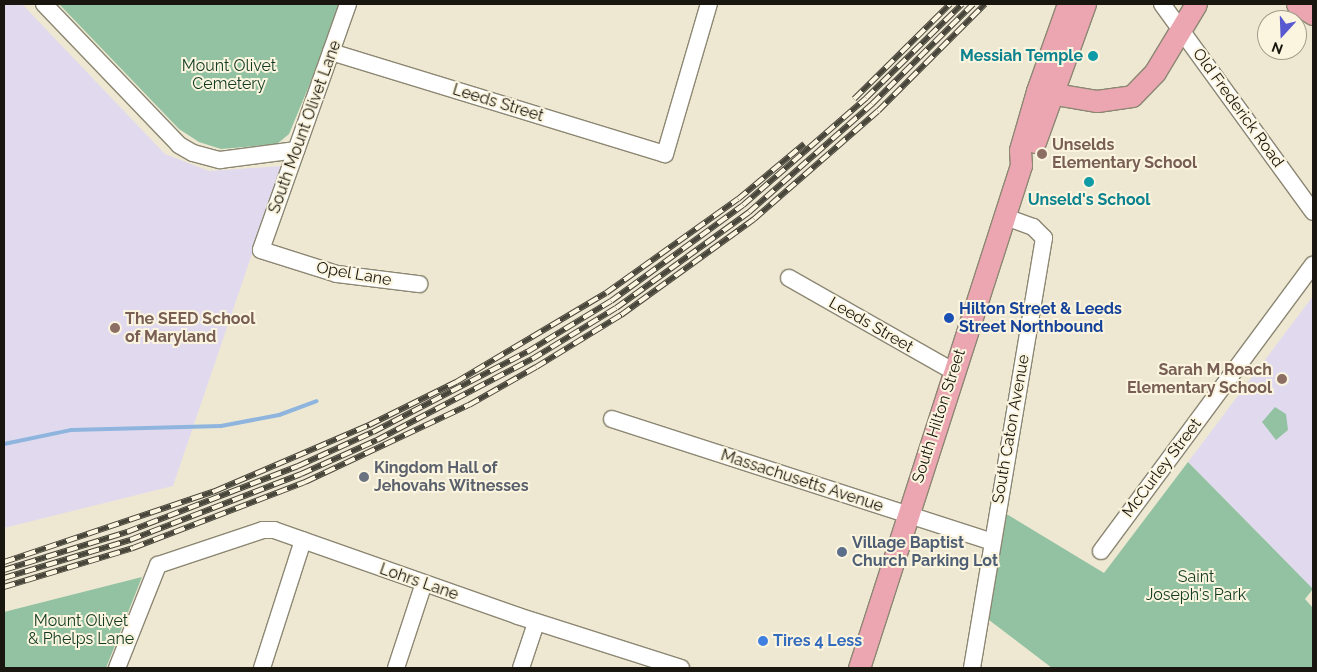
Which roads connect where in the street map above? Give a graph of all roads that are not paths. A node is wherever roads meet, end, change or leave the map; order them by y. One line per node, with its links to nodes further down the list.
1 (44, 4): 13 (street)
2 (348, 4): 11 (street, South Mount Olivet Lane)
3 (710, 4): 11 (street, Leeds Street)
4 (1068, 4): 12 (main road, South Hilton Street)
5 (1085, 4): 12 (main road, South Hilton Street)
6 (1162, 4): 10 (street, Old Frederick Road)
7 (1196, 4): 10 (main road)
8 (1297, 4): 9 (main road)
9 (1313, 14)
10 (1181, 29): 12 (main road); 14 (street, Old Frederick Road)
11 (331, 52): 13 (street, South Mount Olivet Lane)
12 (1045, 92): 15 (main road, South Hilton Street)
13 (296, 150): 16 (street, South Mount Olivet Lane)
14 (1313, 212)
15 (1003, 216): 20 (main road, South Hilton Street); 24 (street, South Caton Avenue)
16 (261, 250): 19 (street, Opel Lane)
17 (1313, 265): 25 (street, McCurley Street)
18 (789, 278): 20 (street, Leeds Street)
19 (419, 284)
20 (953, 371): 22 (main road, South Hilton Street)
21 (612, 419): 22 (street, Massachusetts Avenue)
22 (907, 515): 24 (street, Massachusetts Avenue); 34 (main road, South Hilton Street)
23 (303, 540): 26 (street, Lohrs Lane); 29 (street, Lohrs Lane); 30 (street)
24 (992, 542): 35 (street, South Caton Avenue)
25 (1101, 551)
26 (424, 583): 27 (street, Lohrs Lane); 31 (street)
27 (536, 623): 28 (street, Lohrs Lane); 32 (street)
28 (647, 663): 33 (street, Lohrs Lane)
29 (117, 668)
30 (262, 668)
31 (396, 668)
32 (521, 668)
33 (681, 668)
34 (859, 668)
35 (972, 668)

